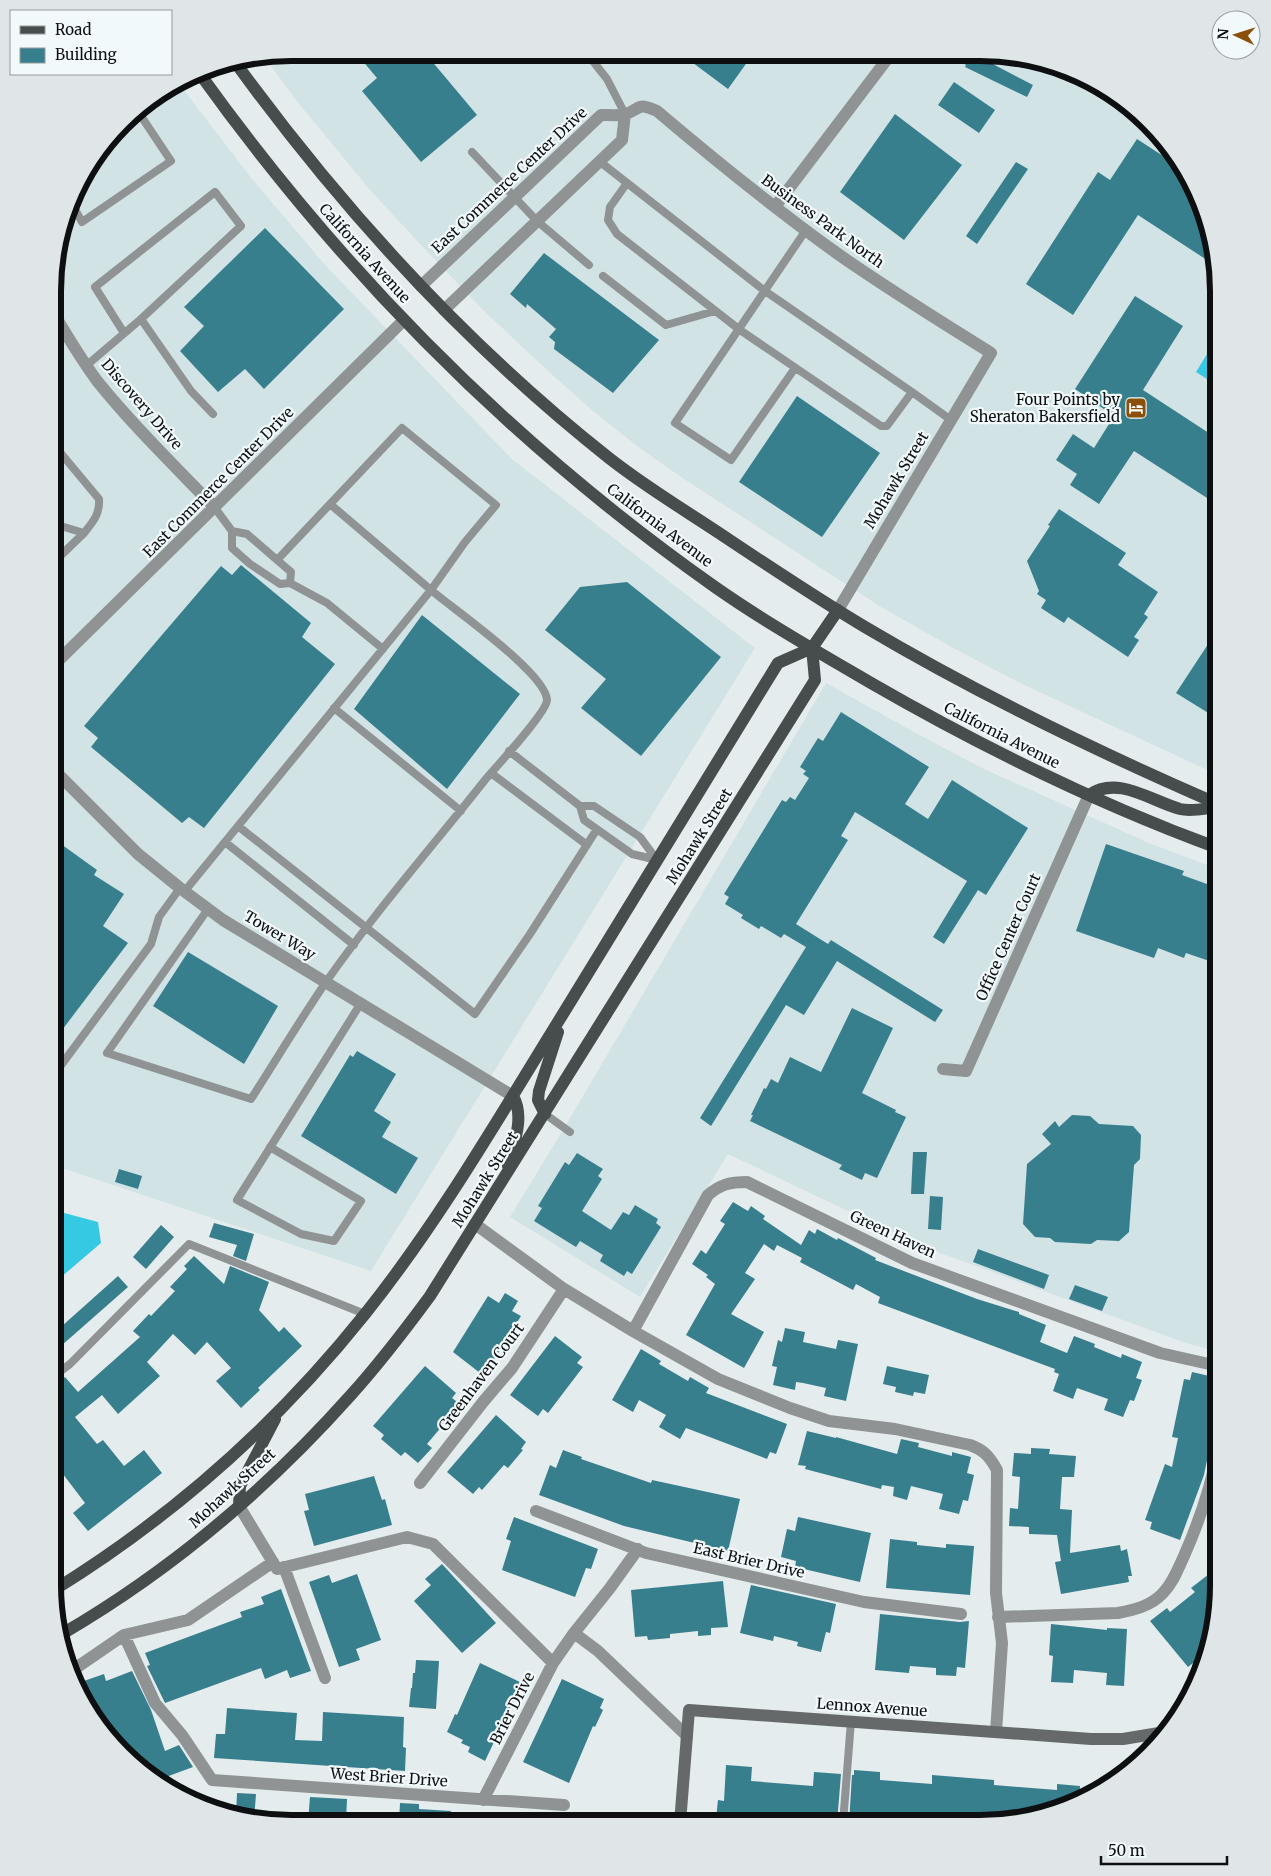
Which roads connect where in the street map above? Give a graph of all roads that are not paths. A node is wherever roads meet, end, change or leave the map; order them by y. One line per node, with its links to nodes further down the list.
1 (593, 61): 6 (lane)
2 (886, 61): 12 (street)
3 (239, 67): 18 (main road, California Avenue)
4 (204, 79): 23 (main road, California Avenue)
5 (644, 106): 6 (street, East Commerce Center Drive); 12 (street, Business Park North)
6 (625, 114): 9 (street); 11 (street, East Commerce Center Drive)
7 (141, 116): 13 (lane)
8 (472, 152): 11 (lane)
9 (599, 161): 10 (lane); 14 (street)
10 (627, 183): 19 (lane); 21 (lane)
11 (514, 198): 14 (lane); 18 (street, East Commerce Center Drive)
12 (775, 207): 15 (street, Business Park North)
13 (76, 211)
14 (537, 221): 16 (lane); 20 (street)
15 (806, 230): 19 (lane); 27 (street, Business Park North)
16 (590, 265)
17 (603, 276): 21 (lane)
18 (421, 286): 20 (main road, California Avenue)
19 (766, 291): 25 (lane); 30 (lane)
20 (444, 310): 43 (main road, California Avenue)
21 (715, 311): 25 (lane)
22 (141, 319): 26 (lane); 26 (lane); 31 (lane)
23 (404, 320): 35 (street, East Commerce Center Drive); 44 (main road, California Avenue)
24 (61, 325): 28 (street, Discovery Drive)
25 (740, 330): 29 (lane); 29 (lane)
26 (124, 333): 28 (lane)
27 (991, 353): 32 (street, Mohawk Street)
28 (87, 365): 35 (street, Discovery Drive)
29 (795, 368): 30 (lane)
30 (912, 392): 32 (lane)
31 (213, 414)
32 (951, 420): 43 (street, Mohawk Street)
33 (61, 454): 38 (lane)
34 (330, 504): 40 (lane); 42 (lane); 42 (lane)
35 (215, 508): 37 (lane); 46 (street, East Commerce Center Drive)
36 (61, 526): 38 (lane)
37 (232, 531): 40 (lane); 41 (lane)
38 (84, 533): 39 (lane)
39 (61, 555)
40 (278, 559): 41 (lane)
41 (290, 583): 45 (lane)
42 (430, 590): 45 (lane); 48 (lane)
43 (838, 610): 44 (main road, Mohawk Street); 52 (main road, California Avenue)
44 (812, 648): 51 (main road, California Avenue); 61 (main road, Mohawk Street); 72 (main road, Mohawk Street)
45 (383, 649): 47 (lane)
46 (61, 658)
47 (334, 708): 55 (lane); 56 (lane)
48 (509, 751): 49 (lane); 53 (lane)
49 (491, 773): 55 (lane); 60 (lane)
50 (61, 777): 62 (street, Tower Way)
51 (1089, 795): 54 (main road); 59 (main road, California Avenue); 70 (street, Office Center Court)
52 (1210, 801)
53 (580, 806): 57 (lane); 61 (lane)
54 (1210, 807)
55 (461, 811): 64 (lane)
56 (238, 826): 58 (lane); 64 (lane)
57 (597, 830): 60 (lane); 61 (lane)
58 (225, 842): 62 (lane); 65 (lane)
59 (1210, 845)
60 (587, 846): 64 (lane)
61 (658, 860): 68 (main road, Mohawk Street)
62 (182, 890): 63 (street, Tower Way); 69 (lane)
63 (208, 909): 66 (street, Tower Way); 66 (lane)
64 (367, 928): 65 (lane)
65 (354, 945): 66 (lane)
66 (326, 982): 67 (street, Tower Way)
67 (361, 1003): 71 (street, Tower Way); 74 (lane)
68 (565, 1011): 71 (main road, Mohawk Street); 72 (main road)
69 (61, 1065)
70 (943, 1069)
71 (513, 1096): 75 (main road); 78 (main road, Mohawk Street)
72 (545, 1114): 73 (lane); 75 (main road, Mohawk Street)
73 (570, 1132)
74 (270, 1147): 74 (lane)
75 (506, 1175): 76 (main road, Mohawk Street)
76 (475, 1224): 77 (street); 85 (main road, Mohawk Street)
77 (564, 1289): 79 (street); 83 (street, Greenhaven Court)
78 (365, 1314): 81 (lane); 82 (main road, Mohawk Street)
79 (634, 1331): 80 (street, Green Haven); 91 (street)
80 (1210, 1364)
81 (61, 1371)
82 (280, 1410): 85 (main road); 89 (main road, Mohawk Street)
83 (420, 1484)
84 (1210, 1486): 91 (street)
85 (239, 1506): 88 (street); 92 (main road, Mohawk Street)
86 (536, 1511): 87 (street, East Brier Drive)
87 (638, 1549): 90 (street, East Brier Drive); 93 (street, Brier Drive)
88 (278, 1564): 94 (street); 95 (street); 97 (street)
89 (61, 1585)
90 (961, 1614)
91 (998, 1617): 99 (street)
92 (66, 1631)
93 (574, 1634): 95 (street, Brier Drive); 101 (street)
94 (124, 1635): 96 (street); 102 (street, West Brier Drive)
95 (553, 1663): 102 (street, Brier Drive)
96 (77, 1667)
97 (325, 1678)
98 (851, 1721): 99 (street, Lennox Avenue); 101 (street, Lennox Avenue); 105 (lane)
99 (996, 1732): 100 (street, Lennox Avenue)
100 (1156, 1734)
101 (687, 1736): 104 (street, Lennox Avenue)
102 (483, 1800): 103 (street, West Brier Drive)
103 (564, 1805)
104 (681, 1815)
105 (844, 1815)

